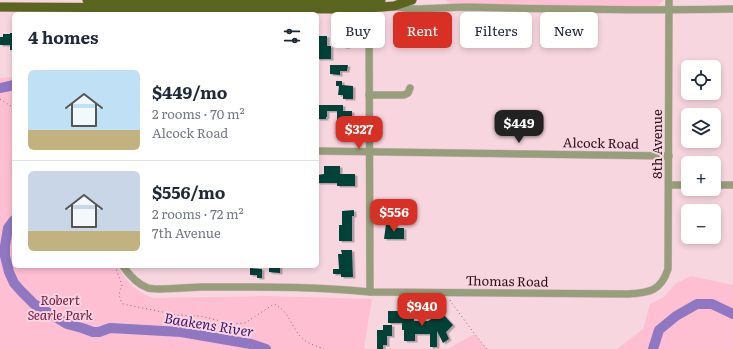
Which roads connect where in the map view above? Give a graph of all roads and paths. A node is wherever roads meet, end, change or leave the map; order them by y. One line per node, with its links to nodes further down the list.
1 (87, 0): 9 (main road)
2 (381, 0): 7 (main road)
3 (412, 0): 10 (main road)
4 (444, 0): 12 (street)
5 (668, 0): 14 (street); 15 (street, 8th Avenue)
6 (32, 3): 8 (main road); 11 (main road)
7 (370, 3): 9 (main road); 10 (main road); 17 (street)
8 (78, 4): 9 (main road)
9 (193, 5)
10 (394, 6): 12 (street)
11 (0, 7)
12 (449, 7): 14 (street)
13 (733, 9): 15 (street)
14 (653, 10): 15 (street)
15 (669, 10): 22 (street, 8th Avenue)
16 (410, 88): 17 (street)
17 (369, 95): 21 (street)
18 (0, 99): 19 (path)
19 (12, 107)
20 (319, 151): 21 (street, Alcock Road)
21 (368, 151): 22 (street, Alcock Road); 30 (street)
22 (669, 156): 23 (street, 8th Avenue)
23 (669, 185): 24 (street); 29 (street, 8th Avenue)
24 (681, 185)
25 (721, 185): 26 (street)
26 (733, 185)
27 (118, 268): 32 (path)
28 (120, 268): 30 (street, Thomas Road)
29 (659, 286): 31 (street, Thomas Road)
30 (370, 292): 31 (street, Thomas Road)
31 (450, 292): 33 (path)
32 (324, 349)
33 (487, 349)

